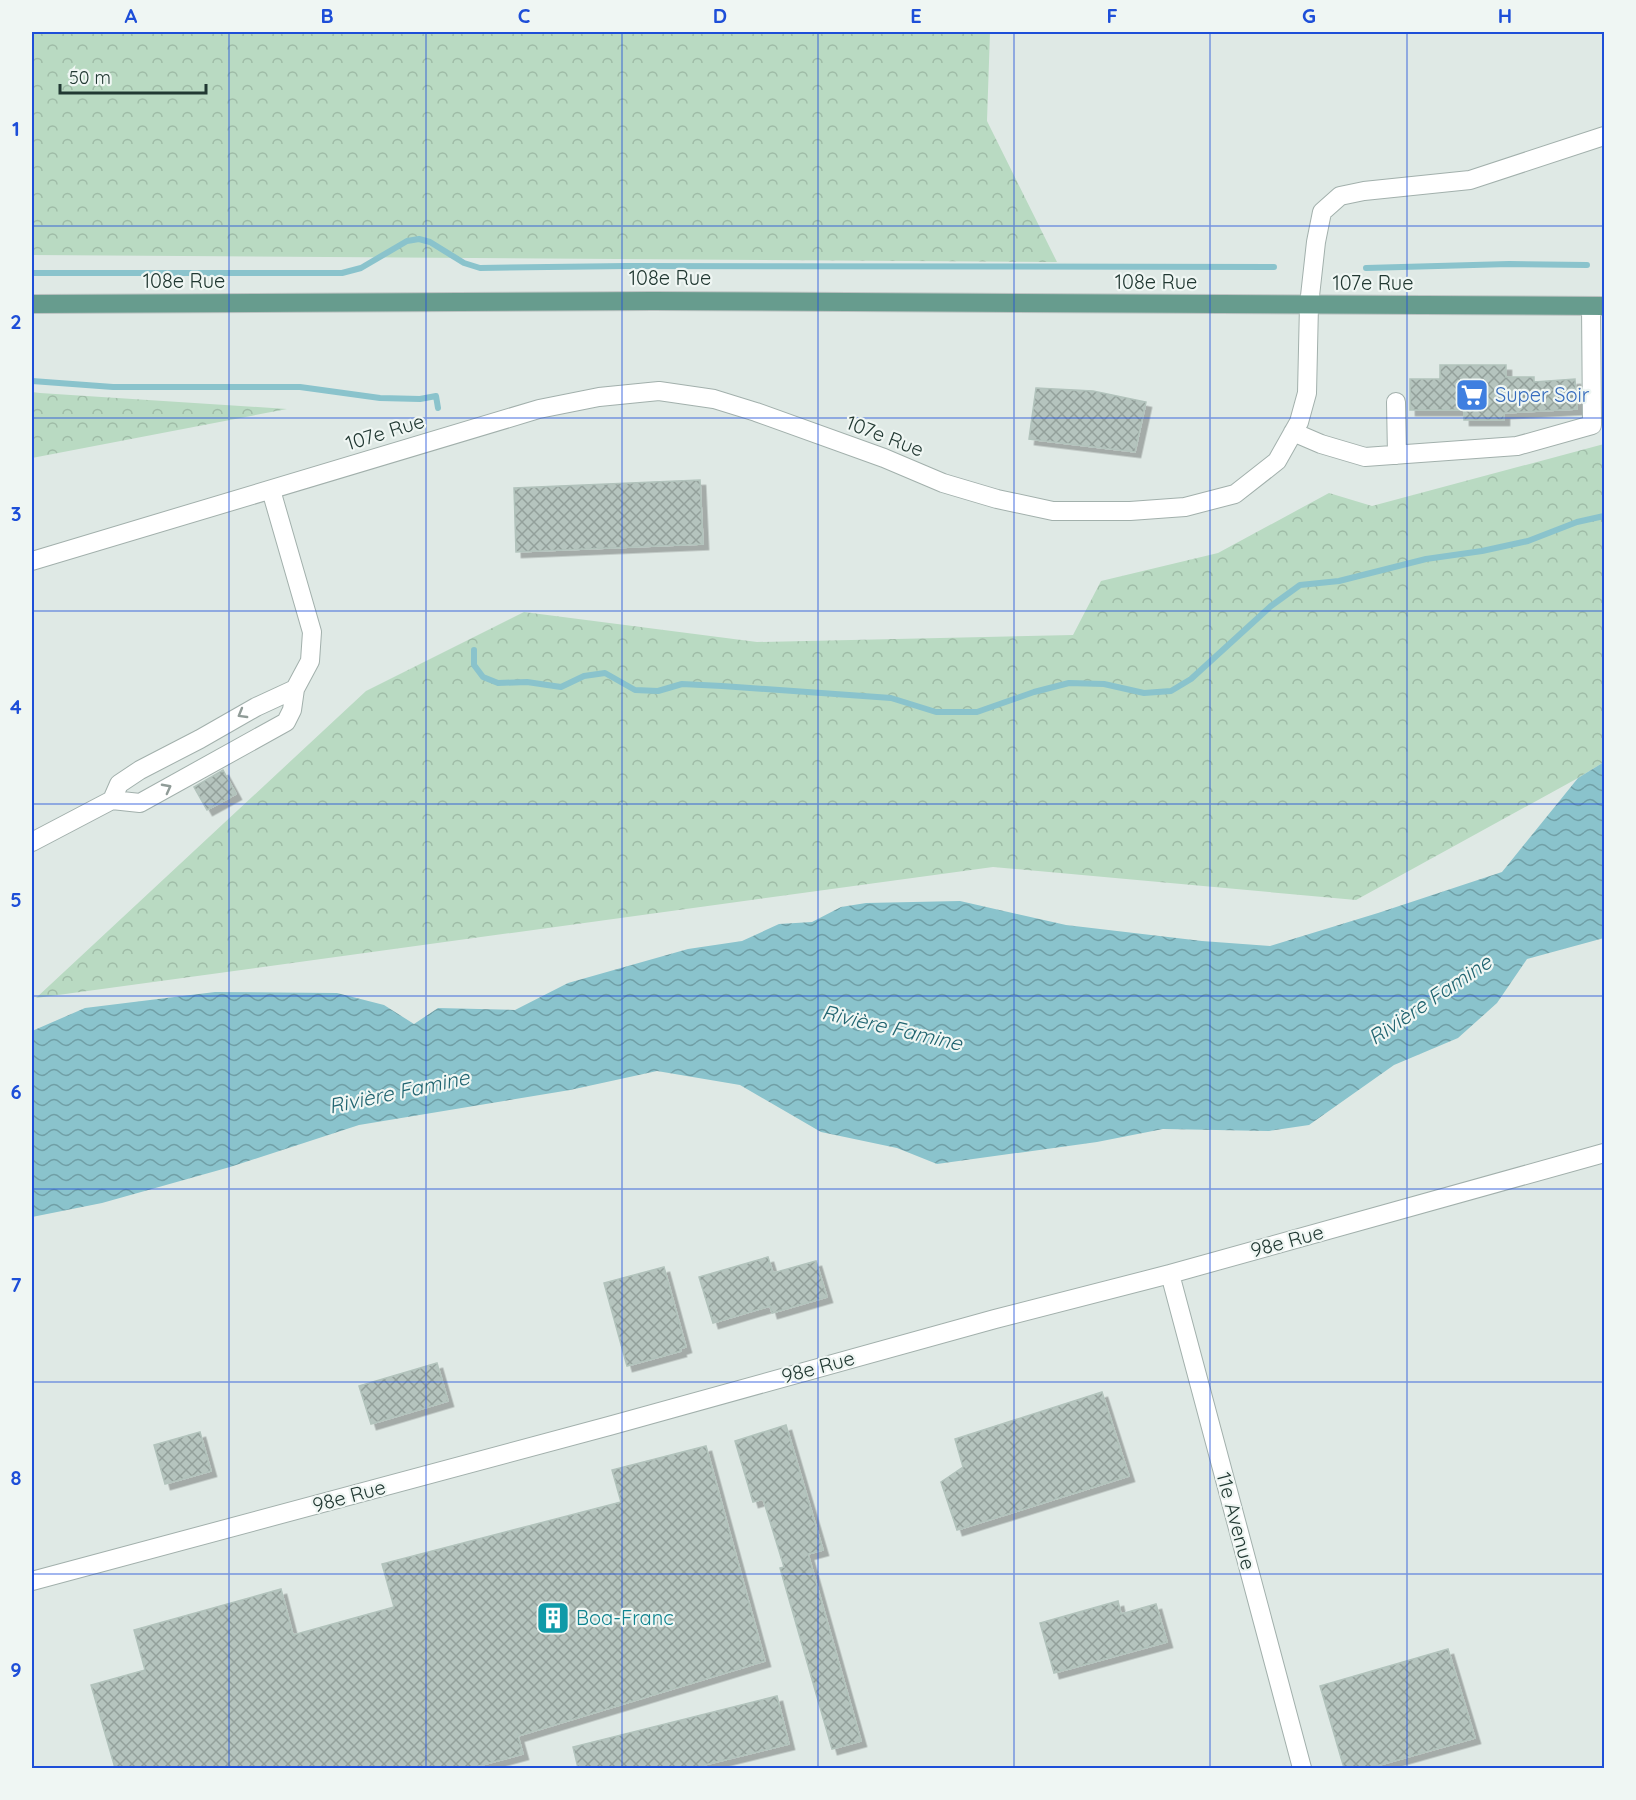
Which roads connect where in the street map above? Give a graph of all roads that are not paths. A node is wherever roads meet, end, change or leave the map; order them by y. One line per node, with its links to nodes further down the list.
1 (1605, 136): 3 (street)
2 (32, 304): 3 (main road, 108e Rue)
3 (1309, 305): 4 (main road, 107e Rue); 6 (street, 107e Rue)
4 (1598, 306): 7 (street)
5 (1396, 402): 7 (street)
6 (1293, 432): 7 (street); 8 (street, 107e Rue)
7 (1397, 454)
8 (271, 490): 9 (street, 107e Rue); 10 (street)
9 (32, 561)
10 (295, 689): 11 (street, one-way to 11); 11 (street, one-way to 10)
11 (112, 800): 12 (street)
12 (32, 842)
13 (1605, 1153): 14 (street, 98e Rue)
14 (1170, 1274): 15 (street, 98e Rue); 16 (street, 11e Avenue)
15 (32, 1581)
16 (1302, 1768)

